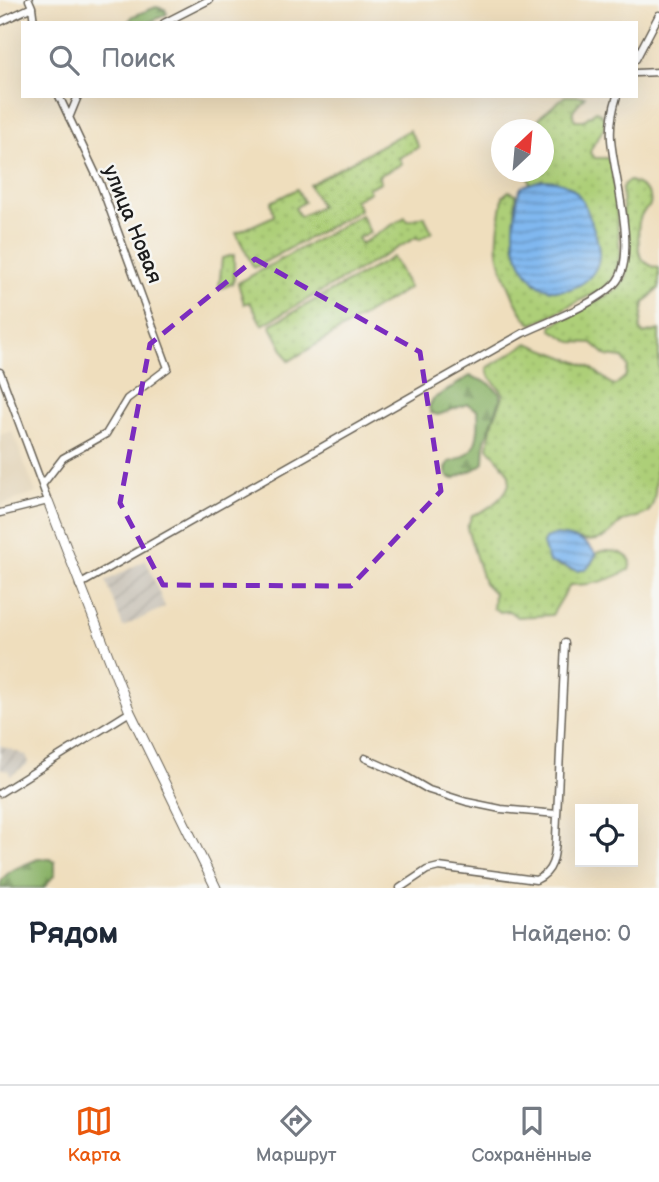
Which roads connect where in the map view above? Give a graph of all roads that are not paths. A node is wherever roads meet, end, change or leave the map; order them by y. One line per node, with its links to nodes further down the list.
1 (209, 0): 4 (street)
2 (30, 4): 5 (street)
3 (659, 15): 6 (street)
4 (168, 21)
5 (0, 22)
6 (638, 55)
7 (659, 72): 8 (street)
8 (638, 73)
9 (60, 98): 12 (street, улица Новая)
10 (77, 98): 12 (street)
11 (617, 98): 17 (street)
12 (69, 118): 14 (street, улица Новая)
13 (0, 372): 14 (street)
14 (43, 484): 15 (street)
15 (48, 501): 16 (street); 17 (street)
16 (0, 513)
17 (79, 585): 19 (street)
18 (565, 643): 22 (street)
19 (130, 712): 21 (street); 23 (street)
20 (365, 758): 22 (street)
21 (0, 793)
22 (557, 814): 24 (street)
23 (216, 888)
24 (400, 888)

